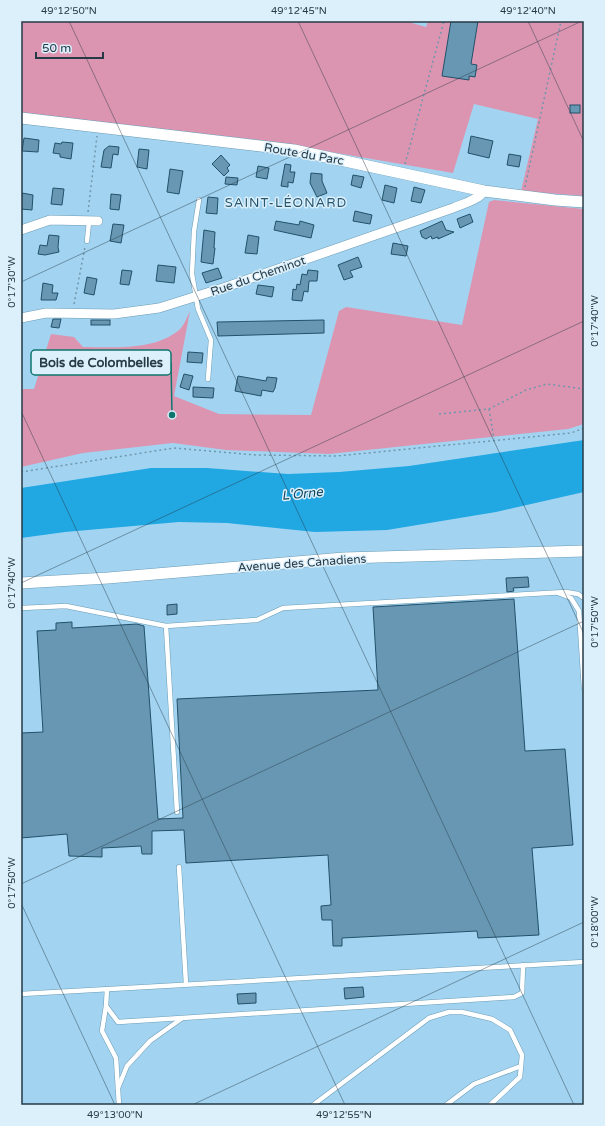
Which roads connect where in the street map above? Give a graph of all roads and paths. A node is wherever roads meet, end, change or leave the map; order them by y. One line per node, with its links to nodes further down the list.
1 (444, 21): 5 (path)
2 (561, 21): 7 (path)
3 (21, 118): 4 (street, Route du Parc)
4 (98, 126): 5 (street, Route du Parc); 10 (path)
5 (403, 174): 6 (street, Route du Parc)
6 (484, 191): 7 (street, Route du Parc); 14 (street, Rue du Cheminot)
7 (523, 197): 9 (street, Route du Parc)
8 (199, 200): 14 (lane)
9 (584, 202)
10 (93, 221): 11 (street); 12 (lane)
11 (21, 230)
12 (87, 241)
13 (83, 251): 15 (path)
14 (194, 296): 16 (street, Rue du Cheminot); 17 (lane)
15 (74, 307)
16 (21, 318)
17 (208, 380)
18 (584, 388): 19 (path)
19 (489, 409): 20 (path); 22 (path)
20 (439, 414)
21 (584, 428): 22 (path)
22 (494, 439): 23 (path)
23 (21, 472)
24 (584, 551): 25 (street, Avenue des Canadiens)
25 (21, 583)
26 (557, 593): 27 (lane); 29 (lane); 30 (lane)
27 (584, 598)
28 (21, 608): 29 (lane)
29 (166, 626): 31 (lane)
30 (584, 688)
31 (177, 812)
32 (179, 867): 35 (lane)
33 (584, 962): 34 (lane)
34 (523, 965): 35 (lane); 38 (lane)
35 (186, 984): 36 (lane)
36 (107, 989): 37 (lane); 39 (lane)
37 (21, 994)
38 (449, 1002): 40 (lane); 41 (lane)
39 (106, 1006): 41 (lane); 43 (lane)
40 (449, 1012): 42 (lane); 45 (lane)
41 (182, 1018): 43 (lane)
42 (521, 1066): 46 (lane); 47 (lane)
43 (118, 1090): 44 (lane)
44 (119, 1105)
45 (313, 1105)
46 (446, 1105)
47 (490, 1105)

